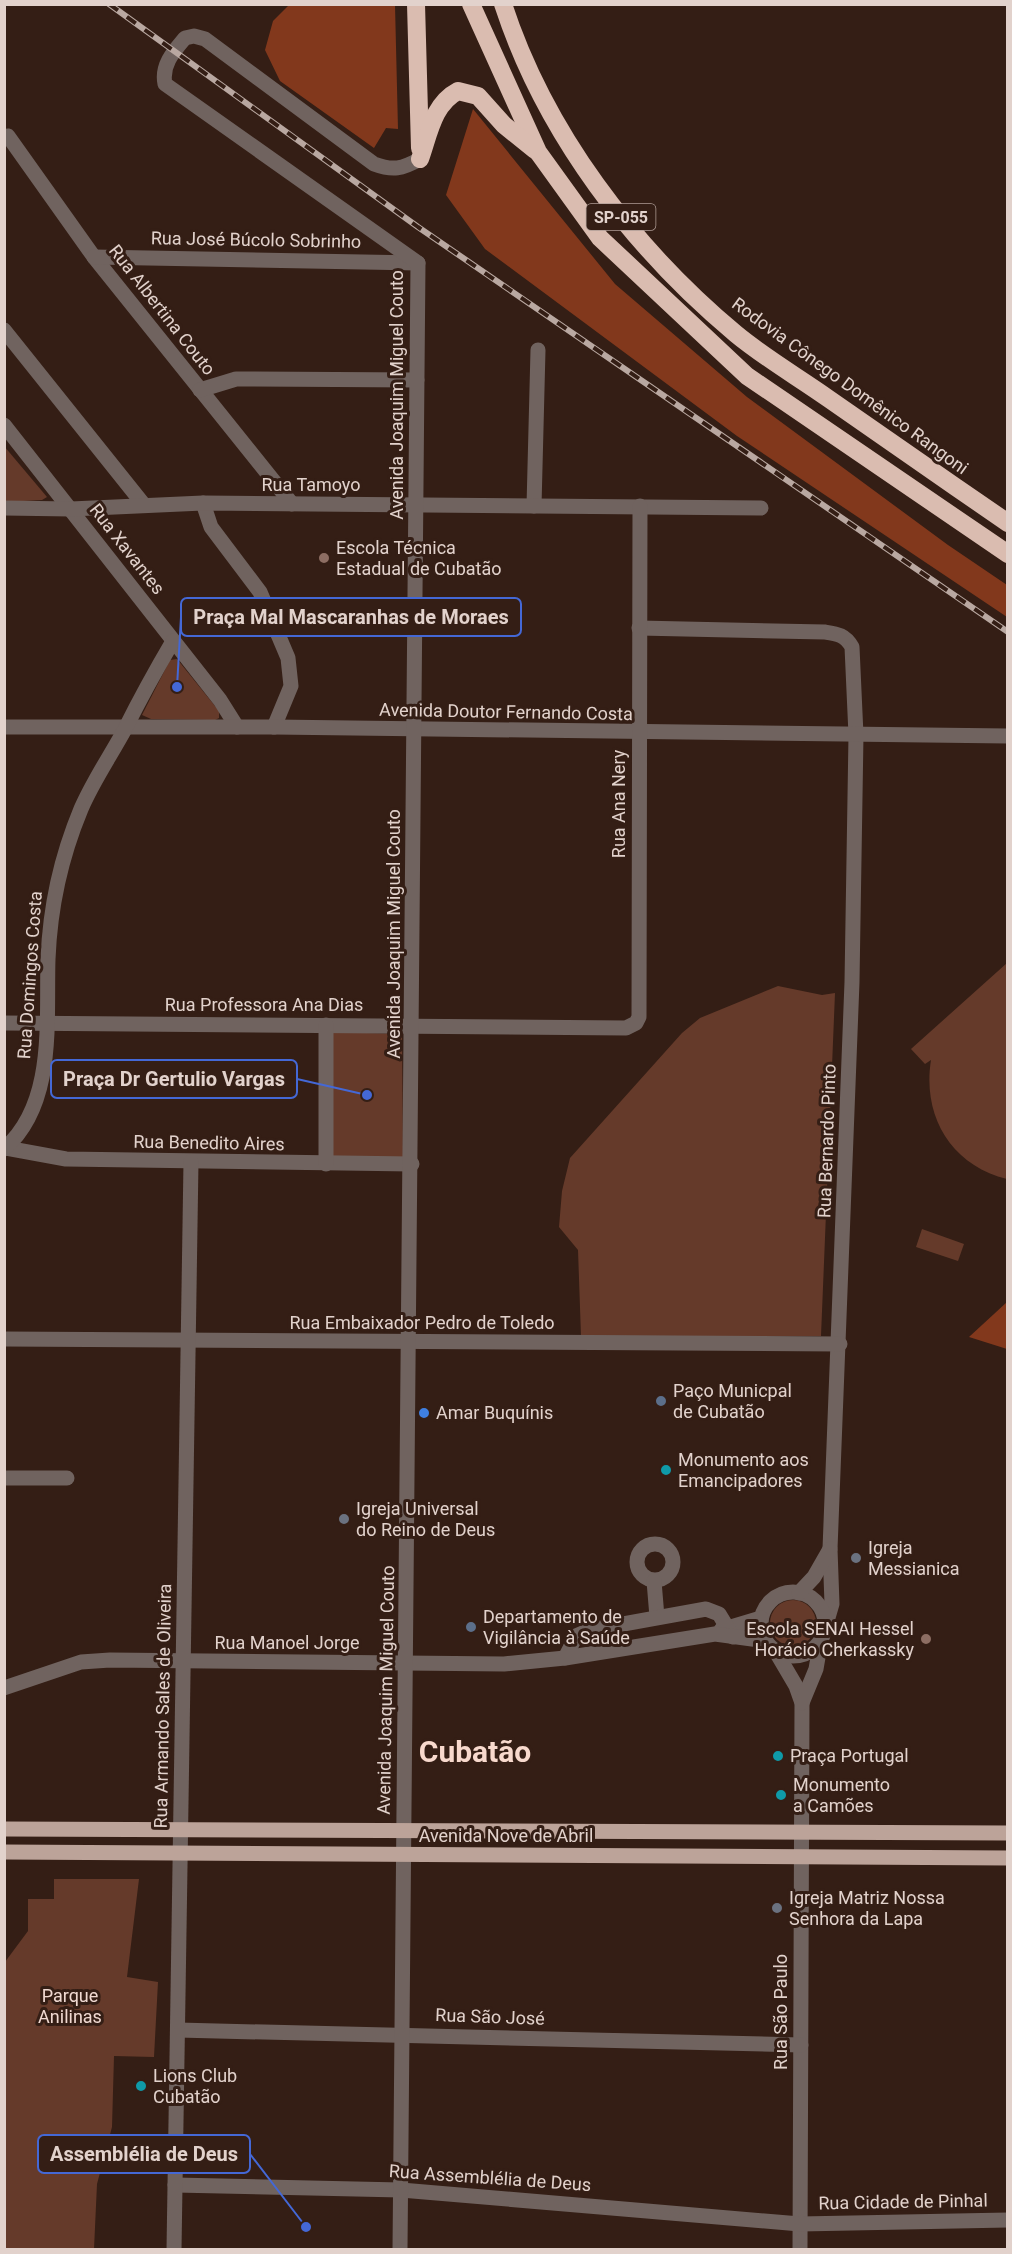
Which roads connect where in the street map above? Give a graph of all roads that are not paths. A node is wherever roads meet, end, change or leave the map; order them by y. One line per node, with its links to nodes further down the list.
1 (416, 4): 6 (highway)
2 (471, 4): 5 (highway, SP-055)
3 (503, 4): 23 (highway, Rodovia Cônego Domênico Rangoni / SP-055)
4 (8, 136): 7 (street, Rua Albertina Couto)
5 (538, 152): 6 (highway); 24 (highway, SP-055)
6 (420, 159): 8 (street, Avenida Joaquim Miguel Couto)
7 (94, 257): 8 (street, Rua José Búcolo Sobrinho); 12 (street, Rua Albertina Couto)
8 (418, 263): 11 (street, Avenida Joaquim Miguel Couto)
9 (4, 330): 17 (street)
10 (538, 350): 18 (street)
11 (417, 380): 12 (street); 16 (street, Avenida Joaquim Miguel Couto)
12 (200, 390): 15 (street, Rua Albertina Couto)
13 (4, 425): 22 (street, Rua Xavantes)
14 (203, 503): 15 (street, Rua Tamoyo); 17 (street, Rua Tamoyo); 29 (street)
15 (292, 504): 16 (street, Rua Tamoyo)
16 (416, 504): 18 (street, Rua Tamoyo); 31 (street, Avenida Joaquim Miguel Couto)
17 (144, 505): 22 (street, Rua Tamoyo)
18 (534, 506): 19 (street, Rua Tamoyo)
19 (640, 506): 21 (street, Rua Tamoyo); 25 (street, Rua Ana Nery)
20 (4, 508): 22 (street, Rua Tamoyo)
21 (761, 508)
22 (71, 509): 26 (street, Rua Xavantes)
23 (1008, 523)
24 (1008, 554)
25 (639, 628): 32 (street, Rua Ana Nery); 33 (street, Rua Bernardo Pinto)
26 (173, 641): 28 (street, Rua Xavantes); 30 (street, Rua Domingos Costa)
27 (4, 727): 30 (street, Avenida Doutor Fernando Costa)
28 (237, 727): 29 (street, Avenida Doutor Fernando Costa); 30 (street, Avenida Doutor Fernando Costa)
29 (274, 727): 31 (street, Avenida Doutor Fernando Costa)
30 (125, 728): 36 (street, Rua Domingos Costa)
31 (415, 731): 32 (street, Avenida Doutor Fernando Costa); 39 (street, Avenida Joaquim Miguel Couto)
32 (638, 733): 33 (street, Avenida Doutor Fernando Costa); 38 (street, Rua Ana Nery)
33 (856, 735): 34 (street, Avenida Doutor Fernando Costa); 47 (street, Rua Bernardo Pinto)
34 (1008, 736)
35 (4, 1023): 36 (street, Rua Professora Ana Dias)
36 (48, 1023): 37 (street, Rua Professora Ana Dias); 40 (street, Rua Domingos Costa)
37 (326, 1025): 39 (street, Rua Professora Ana Dias); 42 (street)
38 (632, 1026): 39 (street, Rua Professora Ana Dias)
39 (413, 1027): 43 (street, Avenida Joaquim Miguel Couto)
40 (5, 1149): 41 (street, Rua Benedito Aires)
41 (190, 1162): 42 (street, Rua Benedito Aires); 45 (street, Rua Armando Sales de Oliveira)
42 (326, 1164): 43 (street, Rua Benedito Aires)
43 (412, 1164): 46 (street, Avenida Joaquim Miguel Couto)
44 (4, 1339): 45 (street, Rua Embaixador Pedro de Toledo)
45 (188, 1341): 46 (street, Rua Embaixador Pedro de Toledo); 59 (street, Rua Armando Sales de Oliveira)
46 (409, 1343): 47 (street, Rua Embaixador Pedro de Toledo); 60 (street, Avenida Joaquim Miguel Couto)
47 (840, 1344): 50 (street, Rua Bernardo Pinto)
48 (4, 1478): 49 (street)
49 (67, 1478)
50 (830, 1549): 52 (street, Rua Bernardo Pinto); 56 (street, Rua Bernardo Pinto)
51 (654, 1581): 53 (street)
52 (799, 1593): 54 (street); 56 (street)
53 (657, 1617): 55 (street); 58 (street)
54 (761, 1618): 55 (street, Rua Manoel Jorge); 57 (street)
55 (725, 1632): 57 (street, Rua Manoel Jorge); 58 (street, Rua Manoel Jorge)
56 (823, 1633): 57 (street); 62 (street, Rua São Paulo)
57 (771, 1647): 62 (street, Rua São Paulo)
58 (565, 1658): 60 (street, Rua Manoel Jorge)
59 (183, 1661): 60 (street, Rua Manoel Jorge); 61 (street, Rua Manoel Jorge); 64 (street, Rua Armando Sales de Oliveira)
60 (406, 1663): 65 (street, Avenida Joaquim Miguel Couto)
61 (4, 1688)
62 (802, 1703): 66 (street, Rua São Paulo)
63 (4, 1829): 64 (main road, Avenida Nove de Abril)
64 (181, 1830): 65 (main road, Avenida Nove de Abril); 69 (street, Rua Armando Sales de Oliveira)
65 (404, 1831): 66 (main road, Avenida Nove de Abril); 70 (street, Avenida Joaquim Miguel Couto)
66 (802, 1833): 67 (main road, Avenida Nove de Abril); 71 (street, Rua São Paulo)
67 (1008, 1833)
68 (4, 1852): 69 (main road, Avenida Nove de Abril)
69 (180, 1853): 70 (main road, Avenida Nove de Abril); 73 (street, Rua Armando Sales de Oliveira)
70 (404, 1854): 71 (main road, Avenida Nove de Abril); 74 (street, Avenida Joaquim Miguel Couto)
71 (802, 1857): 72 (main road, Avenida Nove de Abril); 75 (street, Rua São Paulo)
72 (1008, 1858)
73 (178, 2030): 74 (street, Rua São José); 76 (street, Rua Armando Sales de Oliveira)
74 (402, 2034): 75 (street, Rua São José); 77 (street, Avenida Joaquim Miguel Couto)
75 (801, 2045): 79 (street, Rua São Paulo)
76 (175, 2185): 77 (street, Rua Assemblélia de Deus); 80 (street, Rua Armando Sales de Oliveira)
77 (401, 2190): 79 (street, Rua Assemblélia de Deus); 81 (street, Avenida Joaquim Miguel Couto)
78 (1008, 2220): 79 (street, Rua Cidade de Pinhal)
79 (800, 2224): 82 (street, Rua São Paulo)
80 (174, 2250)
81 (400, 2250)
82 (800, 2250)

